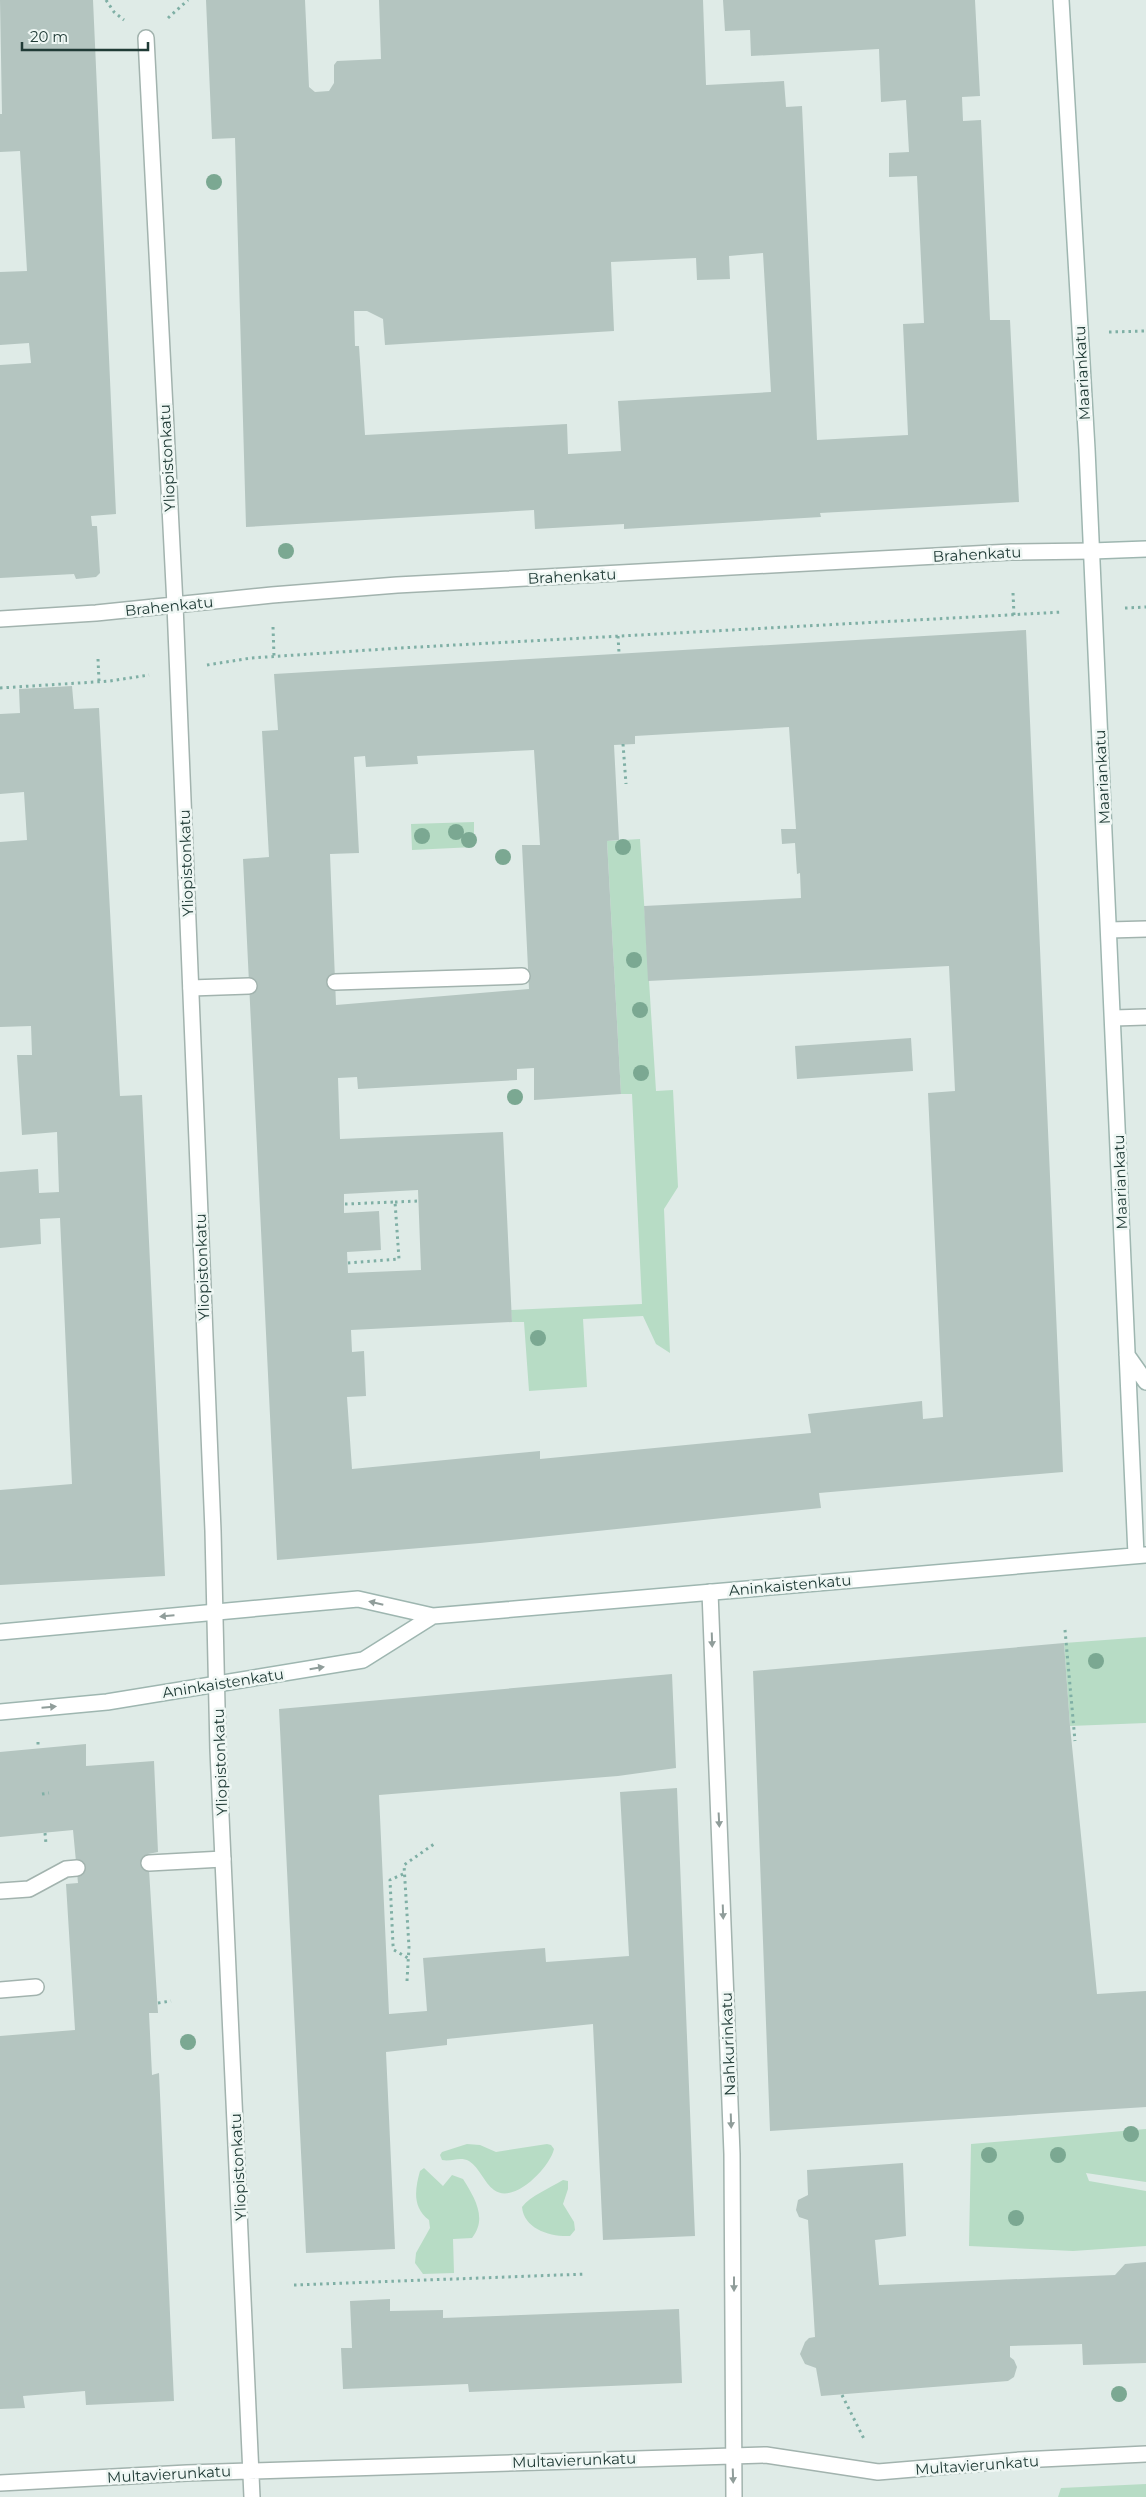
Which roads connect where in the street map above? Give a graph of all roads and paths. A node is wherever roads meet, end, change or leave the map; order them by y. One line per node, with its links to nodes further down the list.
1 (1061, 0): 4 (street, Maariankatu)
2 (146, 38): 6 (street, Yliopistonkatu)
3 (1146, 549): 4 (street, Brahenkatu)
4 (1092, 550): 6 (street, Brahenkatu); 22 (street, Maariankatu)
5 (1013, 593): 8 (path)
6 (175, 605): 9 (street, Brahenkatu); 26 (street, Yliopistonkatu)
7 (1034, 614): 8 (path)
8 (1014, 615): 11 (path)
9 (0, 619)
10 (273, 627): 13 (path)
11 (618, 636): 12 (path); 13 (path)
12 (619, 653)
13 (274, 656): 15 (path)
14 (98, 660): 17 (path)
15 (236, 660)
16 (126, 678): 17 (path)
17 (99, 682): 18 (path)
18 (0, 688)
19 (623, 744): 20 (path)
20 (626, 784)
21 (1146, 929): 22 (street)
22 (1109, 930): 28 (street, Maariankatu)
23 (522, 976): 24 (street)
24 (335, 982)
25 (249, 986): 26 (street)
26 (191, 988): 37 (street, Yliopistonkatu)
27 (1146, 1017): 28 (street)
28 (1114, 1018): 33 (street, Maariankatu)
29 (395, 1202): 30 (path); 31 (path); 32 (path)
30 (418, 1202)
31 (344, 1204)
32 (348, 1263)
33 (1128, 1355): 34 (street); 35 (street, Maariankatu)
34 (1146, 1382)
35 (1141, 1555): 36 (street, Aninkaistenkatu)
36 (710, 1592): 38 (street, Aninkaistenkatu); 65 (street, Nahkurinkatu, one-way to 65)
37 (215, 1612): 38 (street, Aninkaistenkatu, one-way to 37); 40 (street, Aninkaistenkatu, one-way to 40); 41 (street, Yliopistonkatu)
38 (433, 1616): 41 (street, Aninkaistenkatu, one-way to 38)
39 (1065, 1630): 43 (path)
40 (0, 1632)
41 (217, 1684): 42 (street, Aninkaistenkatu, one-way to 41); 49 (street, Yliopistonkatu)
42 (0, 1712)
43 (1075, 1741)
44 (38, 1742): 45 (path)
45 (38, 1748)
46 (49, 1793): 47 (path)
47 (42, 1794)
48 (434, 1844): 52 (path)
49 (223, 1859): 50 (street); 66 (street, Yliopistonkatu)
50 (149, 1863)
51 (77, 1868): 53 (street)
52 (403, 1874): 54 (path); 54 (path)
53 (0, 1891)
54 (408, 1958): 55 (path)
55 (406, 1981)
56 (36, 1987): 57 (street)
57 (0, 1990)
58 (171, 2001): 59 (path)
59 (158, 2003)
60 (586, 2274): 61 (path)
61 (294, 2285)
62 (842, 2395): 63 (path)
63 (856, 2424)
64 (1146, 2454): 65 (street, Multavierunkatu)
65 (733, 2456): 66 (street, Multavierunkatu); 69 (street, Nahkurinkatu, one-way to 69)
66 (251, 2470): 67 (street, Multavierunkatu); 68 (street, Yliopistonkatu)
67 (0, 2483)
68 (252, 2497)
69 (734, 2497)

